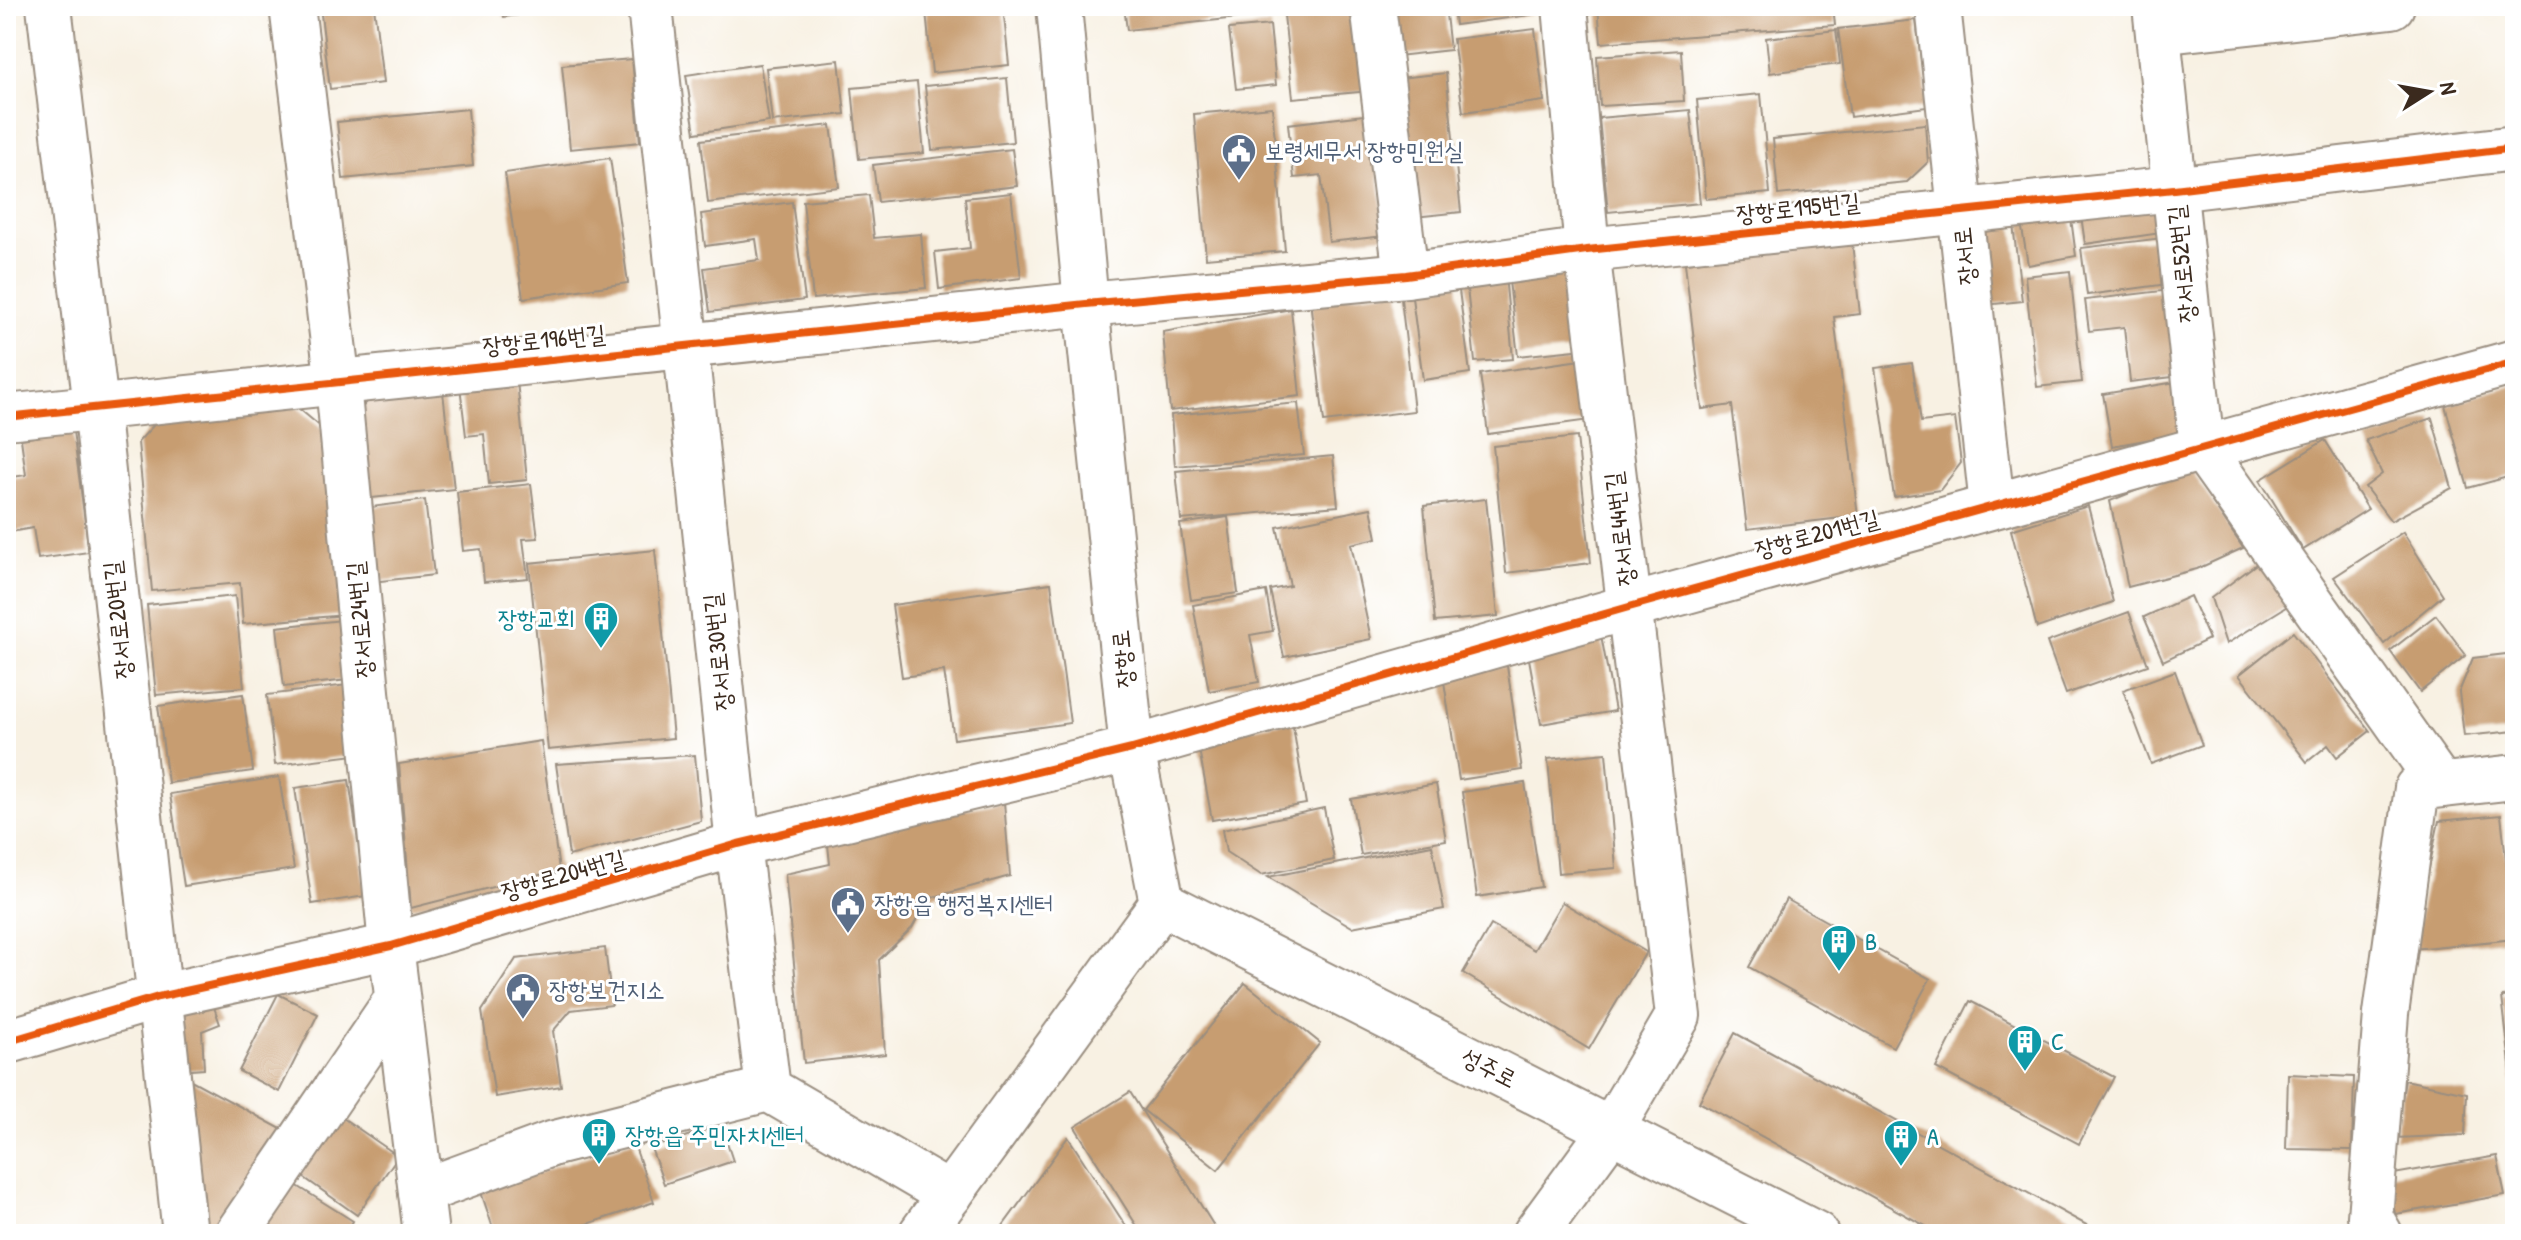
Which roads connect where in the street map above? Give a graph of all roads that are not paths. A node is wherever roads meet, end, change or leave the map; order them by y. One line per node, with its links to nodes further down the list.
1 (49, 6): 19 (street, 장서로20번길)
2 (292, 6): 18 (street, 장서로24번길)
3 (650, 6): 16 (street, 장서로30번길)
4 (1059, 6): 15 (street, 장항로)
5 (1373, 6): 14 (street)
6 (1565, 6): 13 (street, 장서로44번길)
7 (1938, 6): 12 (street, 장서로)
8 (2392, 6): 9 (street, 장서로52번길)
9 (2156, 19): 11 (street, 장서로52번길)
10 (2515, 148): 11 (street, 장항로195번길)
11 (2174, 189): 12 (street, 장항로195번길); 21 (street, 장서로52번길)
12 (1960, 211): 13 (street, 장항로195번길); 22 (street, 장서로)
13 (1587, 250): 14 (street, 장항로195번길); 23 (street, 장서로44번길)
14 (1406, 275): 15 (street, 장항로195번길)
15 (1086, 304): 16 (street, 장항로196번길); 24 (street, 장항로)
16 (685, 345): 18 (street, 장항로196번길); 27 (street, 장서로30번길)
17 (2515, 362): 21 (street, 장항로201번길)
18 (338, 384): 19 (street, 장항로196번길); 29 (street, 장서로24번길)
19 (96, 407): 20 (street, 장항로196번길); 30 (street, 장서로20번길)
20 (6, 417)
21 (2202, 448): 22 (street, 장항로201번길); 26 (street)
22 (1992, 506): 23 (street, 장항로201번길)
23 (1629, 607): 24 (street, 장항로201번길); 34 (street, 장서로44번길)
24 (1132, 749): 27 (street, 장항로204번길); 28 (street, 장항로)
25 (2515, 777): 26 (street)
26 (2441, 785): 43 (street)
27 (738, 844): 29 (street, 장항로204번길); 33 (street, 장서로30번길)
28 (1162, 903): 34 (street, 성주로); 36 (street)
29 (391, 946): 30 (street, 장항로204번길); 31 (street, 장서로24번길)
30 (158, 997): 32 (street, 장항로204번길); 37 (street, 장서로20번길)
31 (397, 999): 35 (street, 장서로24번길); 38 (street)
32 (6, 1042)
33 (768, 1089): 35 (street); 36 (street)
34 (1611, 1130): 41 (street, 장서로44번길); 42 (street, 성주로)
35 (421, 1192): 39 (street, 장서로24번길)
36 (950, 1195): 40 (street)
37 (185, 1234)
38 (237, 1234)
39 (426, 1234)
40 (921, 1234)
41 (1535, 1234)
42 (1816, 1234)
43 (2380, 1234)

